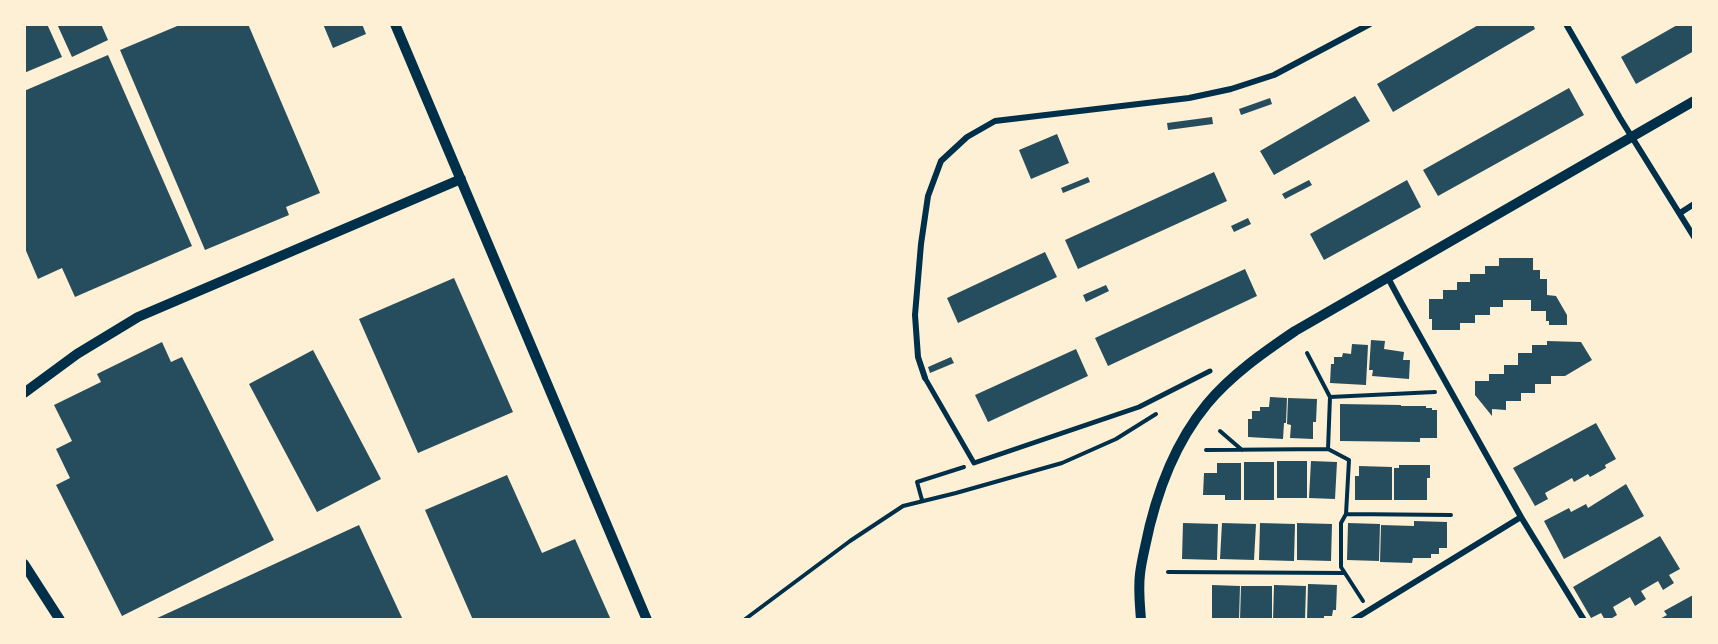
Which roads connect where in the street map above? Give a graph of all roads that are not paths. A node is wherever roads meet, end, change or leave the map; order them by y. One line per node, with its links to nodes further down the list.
1 (395, 24): 6 (street)
2 (1370, 24): 12 (street)
3 (1566, 24): 5 (street)
4 (1694, 102): 5 (street)
5 (1632, 138): 8 (street); 10 (street)
6 (461, 179): 13 (street); 17 (street)
7 (1694, 204): 8 (street)
8 (1680, 213): 9 (street)
9 (1694, 237)
10 (1388, 278): 14 (street); 18 (street)
11 (1210, 371): 12 (street)
12 (925, 378)
13 (24, 393)
14 (1521, 517): 19 (street); 20 (street)
15 (24, 564): 16 (street)
16 (60, 620)
17 (647, 620)
18 (1141, 620)
19 (1353, 620)
20 (1584, 620)

